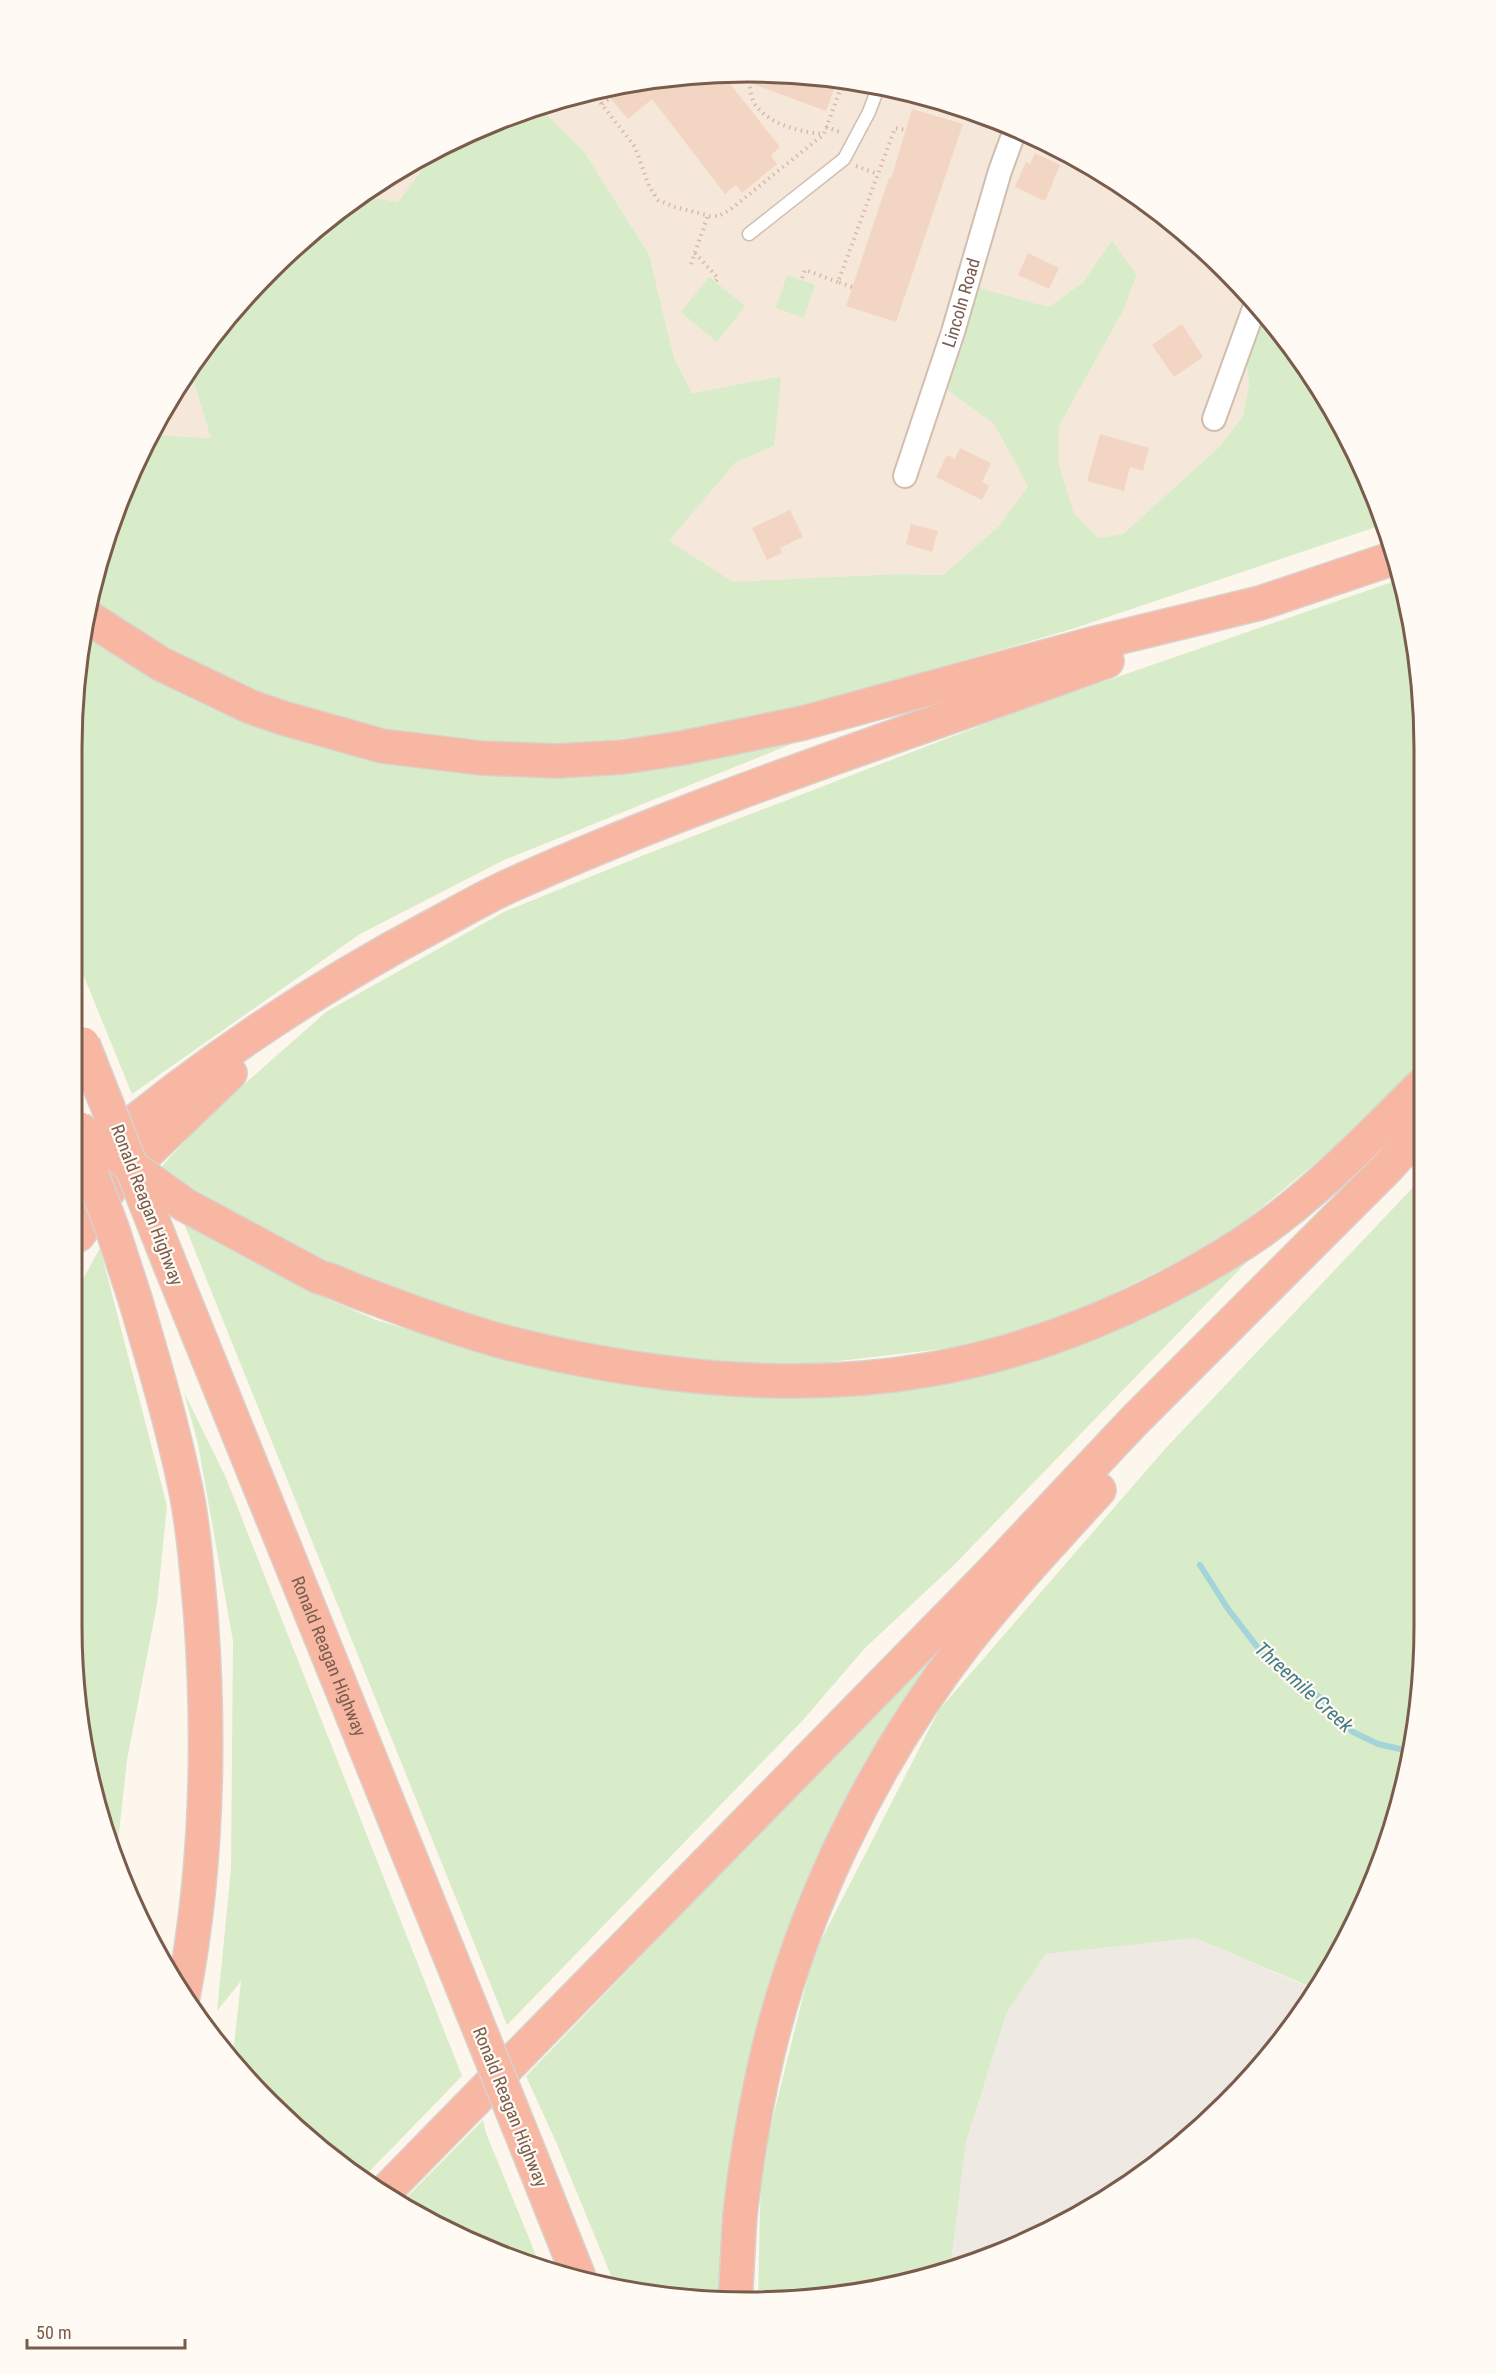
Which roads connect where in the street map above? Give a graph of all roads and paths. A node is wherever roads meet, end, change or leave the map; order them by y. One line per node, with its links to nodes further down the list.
1 (749, 82): 8 (path)
2 (840, 89): 8 (path)
3 (876, 95): 13 (lane)
4 (610, 98): 6 (path)
5 (598, 100): 6 (path)
6 (602, 104): 12 (path)
7 (906, 130): 11 (path)
8 (824, 134): 12 (path)
9 (1012, 137): 22 (street, Lincoln Road)
10 (855, 166): 11 (path)
11 (878, 174): 18 (path)
12 (708, 215): 14 (path)
13 (749, 234)
14 (695, 253): 15 (path); 17 (path)
15 (692, 264)
16 (802, 278): 18 (path)
17 (715, 282)
18 (838, 282): 19 (path)
19 (852, 287)
20 (1252, 314): 21 (street)
21 (1214, 419)
22 (905, 476)
23 (1386, 561): 24 (highway)
24 (1260, 603): 25 (highway); 26 (highway)
25 (94, 621)
26 (307, 999): 32 (highway); 33 (highway)
27 (82, 1041): 37 (highway, Ronald Reagan Highway, bridge)
28 (1414, 1093): 29 (highway, bridge)
29 (82, 1131)
30 (1414, 1139): 34 (highway)
31 (82, 1149): 35 (highway, bridge)
32 (82, 1166)
33 (82, 1229)
34 (1178, 1377): 36 (highway); 38 (highway)
35 (185, 1981)
36 (390, 2187)
37 (576, 2270)
38 (736, 2292)

